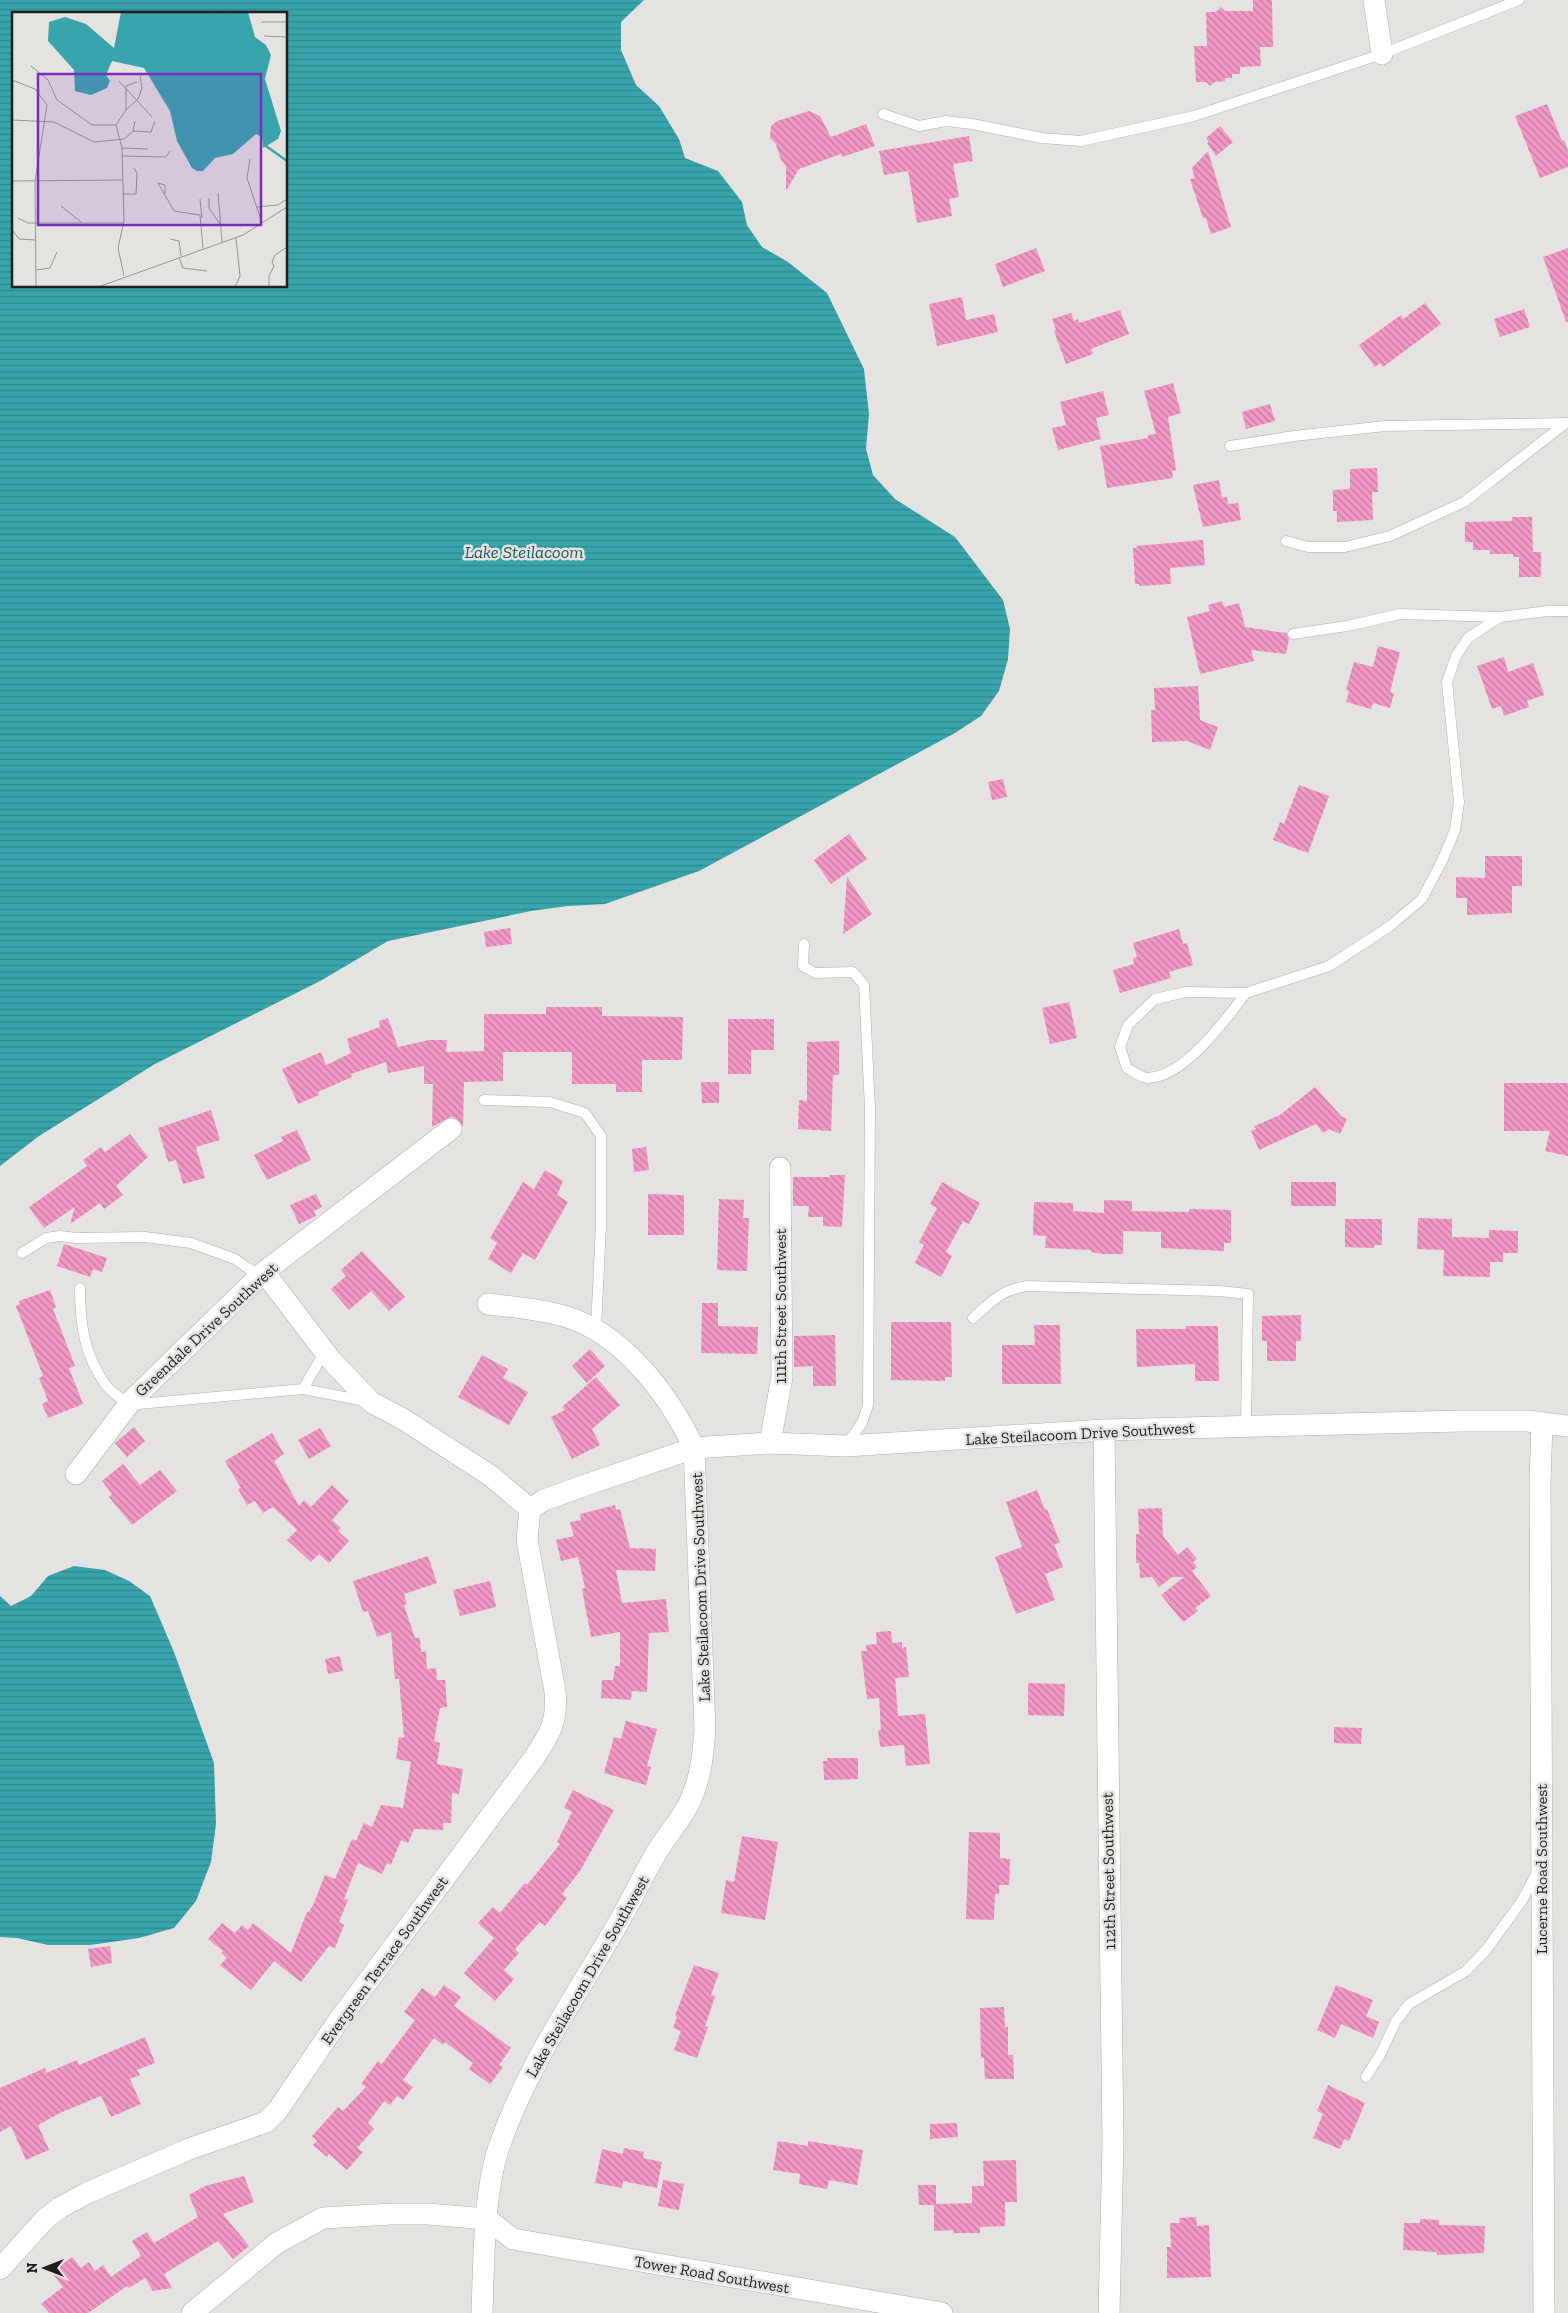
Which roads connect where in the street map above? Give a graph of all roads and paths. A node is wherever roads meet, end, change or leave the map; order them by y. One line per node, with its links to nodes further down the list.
1 (1374, 0): 3 (street)
2 (1519, 0): 3 (lane)
3 (1382, 54): 4 (lane)
4 (883, 114)
5 (1567, 423): 6 (lane); 7 (lane)
6 (1230, 446)
7 (1286, 541)
8 (1568, 611): 9 (lane)
9 (1500, 617): 10 (lane); 12 (lane)
10 (1293, 634)
11 (804, 944): 31 (lane)
12 (1246, 993): 12 (lane)
13 (484, 1100): 21 (lane)
14 (450, 1130): 17 (street, Greendale Drive Southwest)
15 (780, 1168): 30 (street, 111th Street Southwest)
16 (22, 1253): 17 (lane)
17 (262, 1274): 22 (street); 25 (street, Greendale Drive Southwest)
18 (80, 1288): 25 (lane)
19 (488, 1304): 21 (street)
20 (973, 1318): 27 (lane)
21 (596, 1330): 32 (street)
22 (325, 1350): 23 (lane); 24 (street)
23 (304, 1389): 24 (lane); 25 (lane)
24 (371, 1402): 34 (street)
25 (128, 1405): 33 (street, Greendale Drive Southwest)
26 (1542, 1424): 27 (street, Lake Steilacoom Drive Southwest); 28 (street, Lake Steilacoom Drive Southwest); 35 (street, Lucerne Road Southwest)
27 (1246, 1426): 29 (street, Lake Steilacoom Drive Southwest)
28 (1568, 1426)
29 (1104, 1430): 31 (street, Lake Steilacoom Drive Southwest); 42 (street, 112th Street Southwest)
30 (770, 1443): 31 (street, Lake Steilacoom Drive Southwest); 32 (street, Lake Steilacoom Drive Southwest)
31 (845, 1446)
32 (694, 1448): 34 (street); 37 (street, Lake Steilacoom Drive Southwest)
33 (76, 1474)
34 (530, 1508): 38 (street, Evergreen Terrace Southwest)
35 (1541, 1866): 36 (lane); 43 (street, Lucerne Road Southwest)
36 (1366, 2077)
37 (487, 2219): 39 (street); 40 (street, Lake Steilacoom Drive Southwest); 41 (street, Tower Road Southwest)
38 (0, 2269)
39 (192, 2313)
40 (482, 2313)
41 (942, 2313)
42 (1109, 2313)
43 (1544, 2313)

